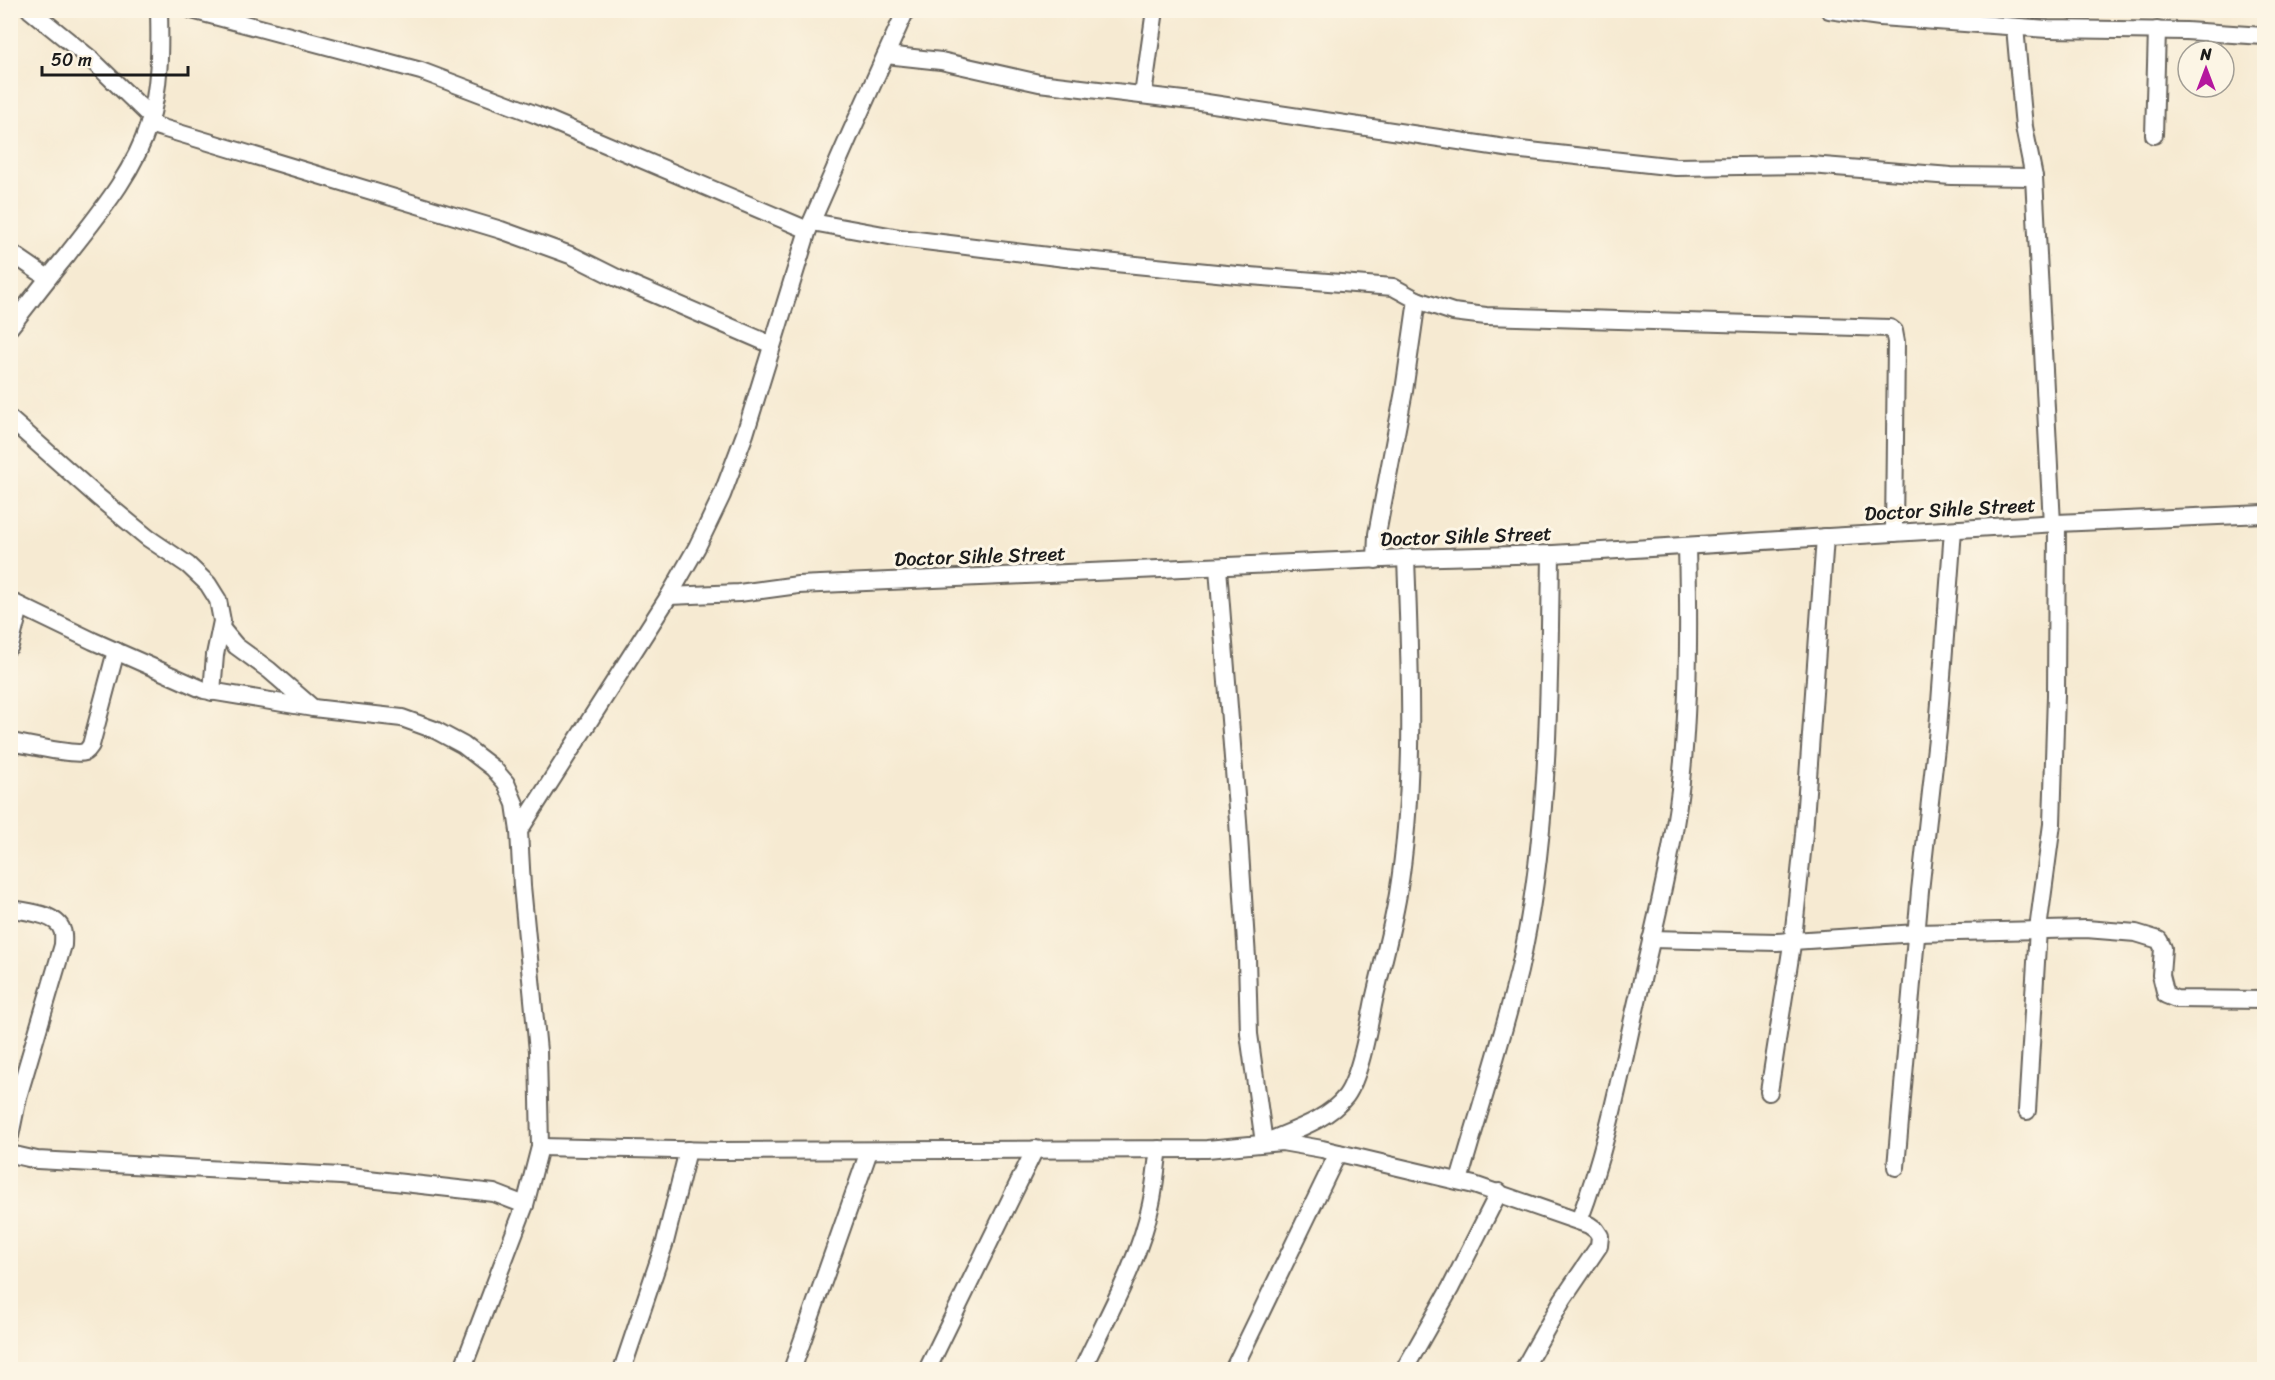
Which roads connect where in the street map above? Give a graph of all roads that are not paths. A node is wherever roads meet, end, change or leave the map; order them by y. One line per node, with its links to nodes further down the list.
1 (30, 10): 12 (street)
2 (159, 10): 12 (street)
3 (192, 10): 15 (street)
4 (906, 10): 10 (street)
5 (1155, 10): 11 (street)
6 (1829, 10): 7 (street)
7 (2015, 27): 8 (street); 14 (street)
8 (2157, 30): 9 (street); 13 (street)
9 (2265, 36)
10 (886, 55): 11 (street); 15 (street)
11 (1143, 95): 14 (street)
12 (150, 121): 17 (street); 20 (street)
13 (2154, 135)
14 (2034, 177): 23 (street)
15 (810, 226): 18 (street); 20 (street)
16 (10, 252): 17 (street)
17 (48, 278): 19 (street)
18 (1417, 300): 25 (street); 30 (street)
19 (10, 327)
20 (772, 345): 32 (street)
21 (10, 419): 34 (street)
22 (2265, 514): 23 (street, Doctor Sihle Street)
23 (2055, 524): 24 (street, Doctor Sihle Street); 42 (street)
24 (1953, 530): 25 (street, Doctor Sihle Street); 43 (street)
25 (1894, 533): 26 (street, Doctor Sihle Street)
26 (1825, 537): 27 (street, Doctor Sihle Street); 45 (street)
27 (1687, 547): 28 (street, Doctor Sihle Street); 44 (street)
28 (1551, 554): 29 (street, Doctor Sihle Street); 59 (street)
29 (1406, 558): 30 (street, Doctor Sihle Street); 50 (street)
30 (1376, 560): 31 (street, Doctor Sihle Street)
31 (1218, 568): 32 (street, Doctor Sihle Street); 50 (street)
32 (669, 596): 40 (street)
33 (15, 604): 35 (street); 36 (street)
34 (221, 628): 37 (street); 38 (street)
35 (10, 646)
36 (116, 651): 37 (street); 39 (street)
37 (212, 692): 38 (street)
38 (314, 708): 40 (street)
39 (10, 742)
40 (519, 831): 51 (street)
41 (10, 909): 49 (street)
42 (2038, 929): 43 (street); 46 (street); 48 (street)
43 (1917, 933): 45 (street); 58 (street)
44 (1651, 939): 45 (street); 62 (street)
45 (1793, 940): 47 (street)
46 (2265, 1000)
47 (1769, 1092)
48 (2027, 1111)
49 (10, 1136)
50 (1264, 1143): 53 (street); 56 (street)
51 (540, 1147): 54 (street); 61 (street)
52 (1035, 1149): 53 (street); 55 (street); 66 (street)
53 (1159, 1149): 67 (street)
54 (688, 1150): 55 (street); 64 (street)
55 (869, 1151): 65 (street)
56 (1338, 1153): 59 (street); 68 (street)
57 (10, 1154): 61 (street)
58 (1896, 1167)
59 (1459, 1181): 60 (street)
60 (1499, 1192): 62 (street); 69 (street)
61 (525, 1205): 63 (street)
62 (1579, 1221): 70 (street)
63 (462, 1370)
64 (622, 1370)
65 (792, 1370)
66 (927, 1370)
67 (1082, 1370)
68 (1233, 1370)
69 (1404, 1370)
70 (1523, 1370)

